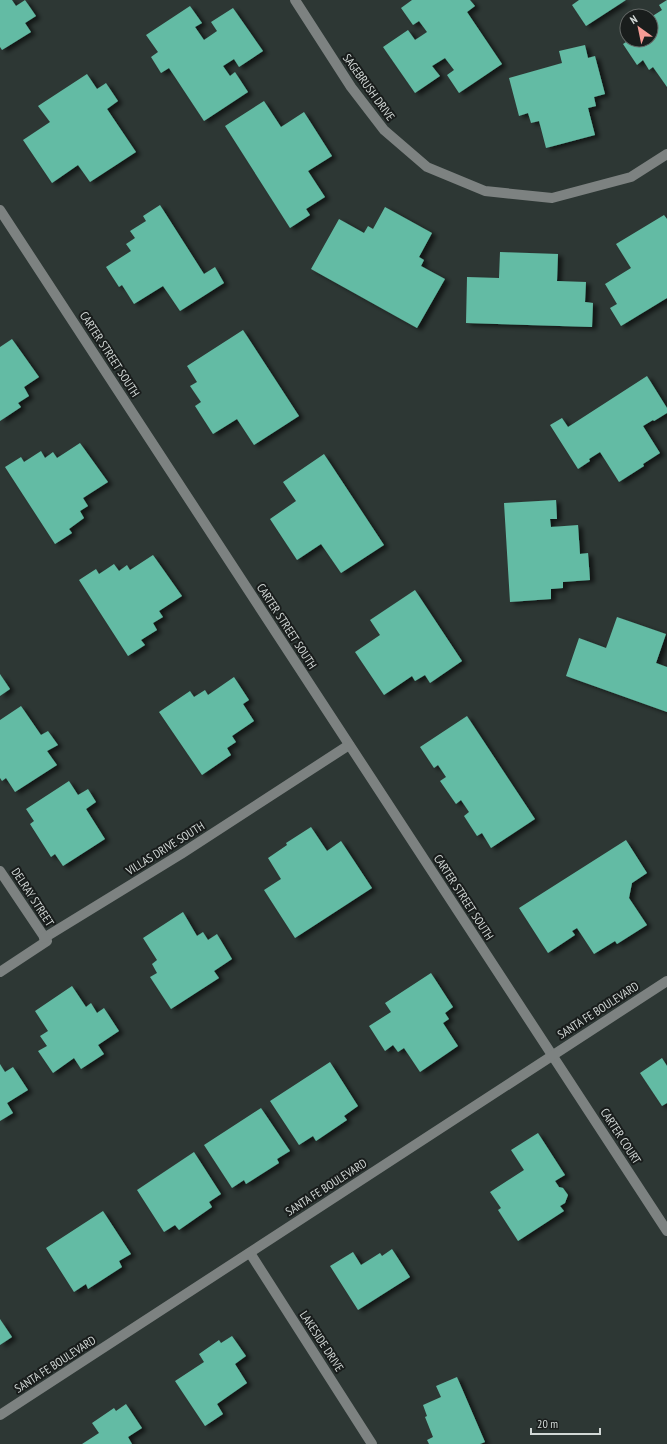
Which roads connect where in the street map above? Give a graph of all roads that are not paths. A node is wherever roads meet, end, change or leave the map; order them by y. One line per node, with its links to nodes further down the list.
1 (295, 0): 2 (street, SAGEBRUSH DRIVE)
2 (667, 154)
3 (0, 210): 4 (street, CARTER STREET SOUTH)
4 (349, 745): 6 (street, VILLAS DRIVE SOUTH); 9 (street, CARTER STREET SOUTH)
5 (0, 871): 6 (street, DELRAY STREET)
6 (44, 938): 7 (street, VILLAS DRIVE SOUTH)
7 (0, 972)
8 (667, 981): 9 (street, SANTA FE BOULEVARD)
9 (553, 1055): 10 (street, CARTER COURT); 11 (street, SANTA FE BOULEVARD)
10 (667, 1231)
11 (250, 1253): 12 (street, SANTA FE BOULEVARD); 13 (street, LAKESIDE DRIVE)
12 (0, 1415)
13 (372, 1444)

